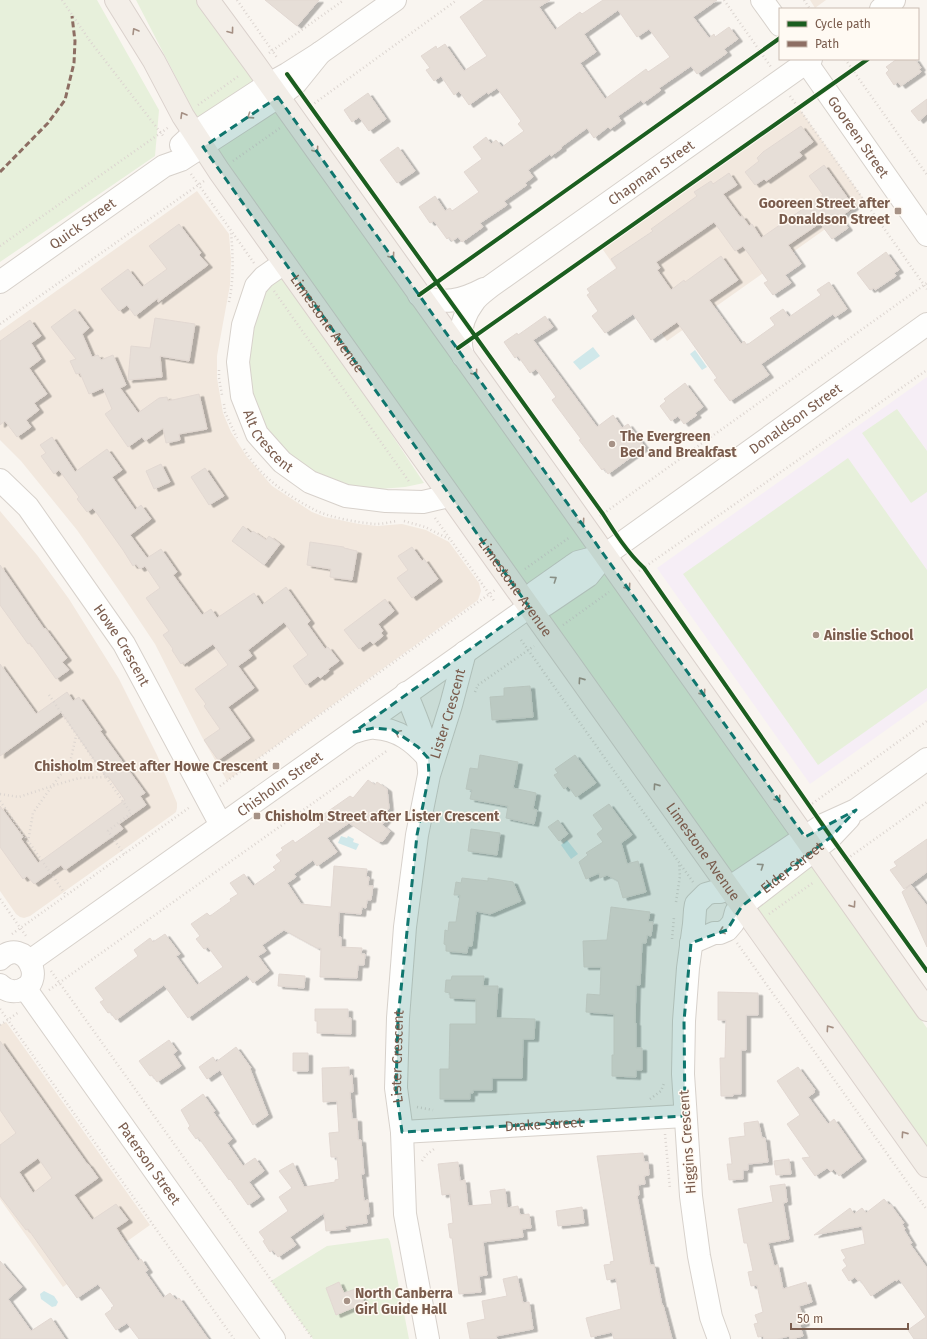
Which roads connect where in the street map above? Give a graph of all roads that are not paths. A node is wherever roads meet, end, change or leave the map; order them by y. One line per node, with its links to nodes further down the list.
1 (116, 0): 10 (main road, Limestone Avenue, one-way to 1)
2 (208, 0): 9 (main road, one-way to 9)
3 (395, 0): 9 (street, Quick Street)
4 (762, 0): 7 (street)
5 (894, 0): 6 (street)
6 (882, 8)
7 (779, 24)
8 (807, 60): 11 (street, Gooreen Street); 14 (street, Chapman Street)
9 (281, 88): 10 (street, Quick Street); 15 (main road, one-way to 15)
10 (193, 132): 12 (main road, Limestone Avenue); 13 (street, Quick Street)
11 (927, 235)
12 (284, 263): 19 (main road, Limestone Avenue); 19 (street, Alt Crescent)
13 (0, 282)
14 (491, 286): 15 (street, Chapman Street); 17 (street, Chapman Street)
15 (419, 295): 17 (main road)
16 (927, 324): 20 (street, Donaldson Street)
17 (463, 356): 20 (main road, one-way to 20)
18 (0, 480): 27 (street, Howe Crescent)
19 (450, 496): 21 (main road, Limestone Avenue)
20 (605, 555): 21 (street, Chisholm Street); 28 (main road, one-way to 28)
21 (529, 606): 22 (street, Chisholm Street); 29 (main road, Limestone Avenue, one-way to 21)
22 (465, 652): 23 (street, Chisholm Street); 26 (street, Lister Crescent)
23 (406, 694): 24 (street, Chisholm Street); 26 (street, Lister Crescent)
24 (354, 732): 26 (street, Lister Crescent, one-way to 24); 27 (street, Chisholm Street)
25 (927, 760): 28 (street, Elder Street)
26 (428, 766): 38 (street, Lister Crescent)
27 (221, 825): 33 (street, Chisholm Street)
28 (810, 844): 29 (street, Elder Street, one-way to 28); 30 (street, Elder Street); 36 (main road, one-way to 36)
29 (729, 888): 30 (main road, Limestone Avenue); 31 (street, Higgins Crescent)
30 (742, 906): 31 (street, one-way to 31); 39 (main road, Limestone Avenue, one-way to 30)
31 (691, 943): 37 (street, Higgins Crescent)
32 (3, 951): 33 (street)
33 (34, 957): 35 (street)
34 (0, 985): 35 (street)
35 (30, 994): 40 (street, Paterson Street)
36 (927, 1010)
37 (685, 1116): 38 (street, Drake Street); 42 (street, Higgins Crescent)
38 (409, 1132): 41 (street, Lister Crescent)
39 (927, 1166)
40 (274, 1339)
41 (428, 1339)
42 (719, 1339)

